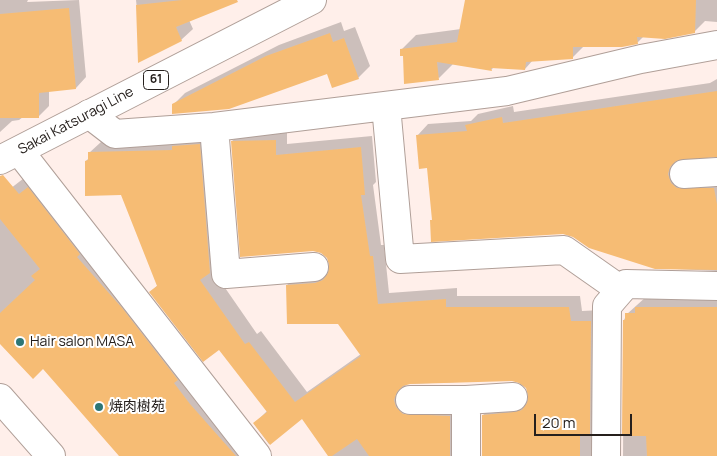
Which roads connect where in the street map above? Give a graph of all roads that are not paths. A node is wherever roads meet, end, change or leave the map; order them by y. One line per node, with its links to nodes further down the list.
1 (312, 0): 4 (street, Sakai Katsuragi Line / 61)
2 (717, 45): 3 (street)
3 (386, 106): 5 (street); 11 (street)
4 (89, 114): 5 (street); 6 (street, Sakai Katsuragi Line / 61)
5 (214, 127): 9 (street)
6 (10, 156): 17 (street)
7 (717, 172): 8 (street)
8 (684, 174)
9 (314, 267)
10 (717, 286): 11 (street)
11 (621, 290): 19 (street)
12 (513, 397): 15 (street)
13 (0, 398): 16 (street)
14 (410, 400): 15 (street)
15 (466, 400): 18 (street)
16 (51, 456)
17 (256, 456)
18 (466, 456)
19 (606, 456)

